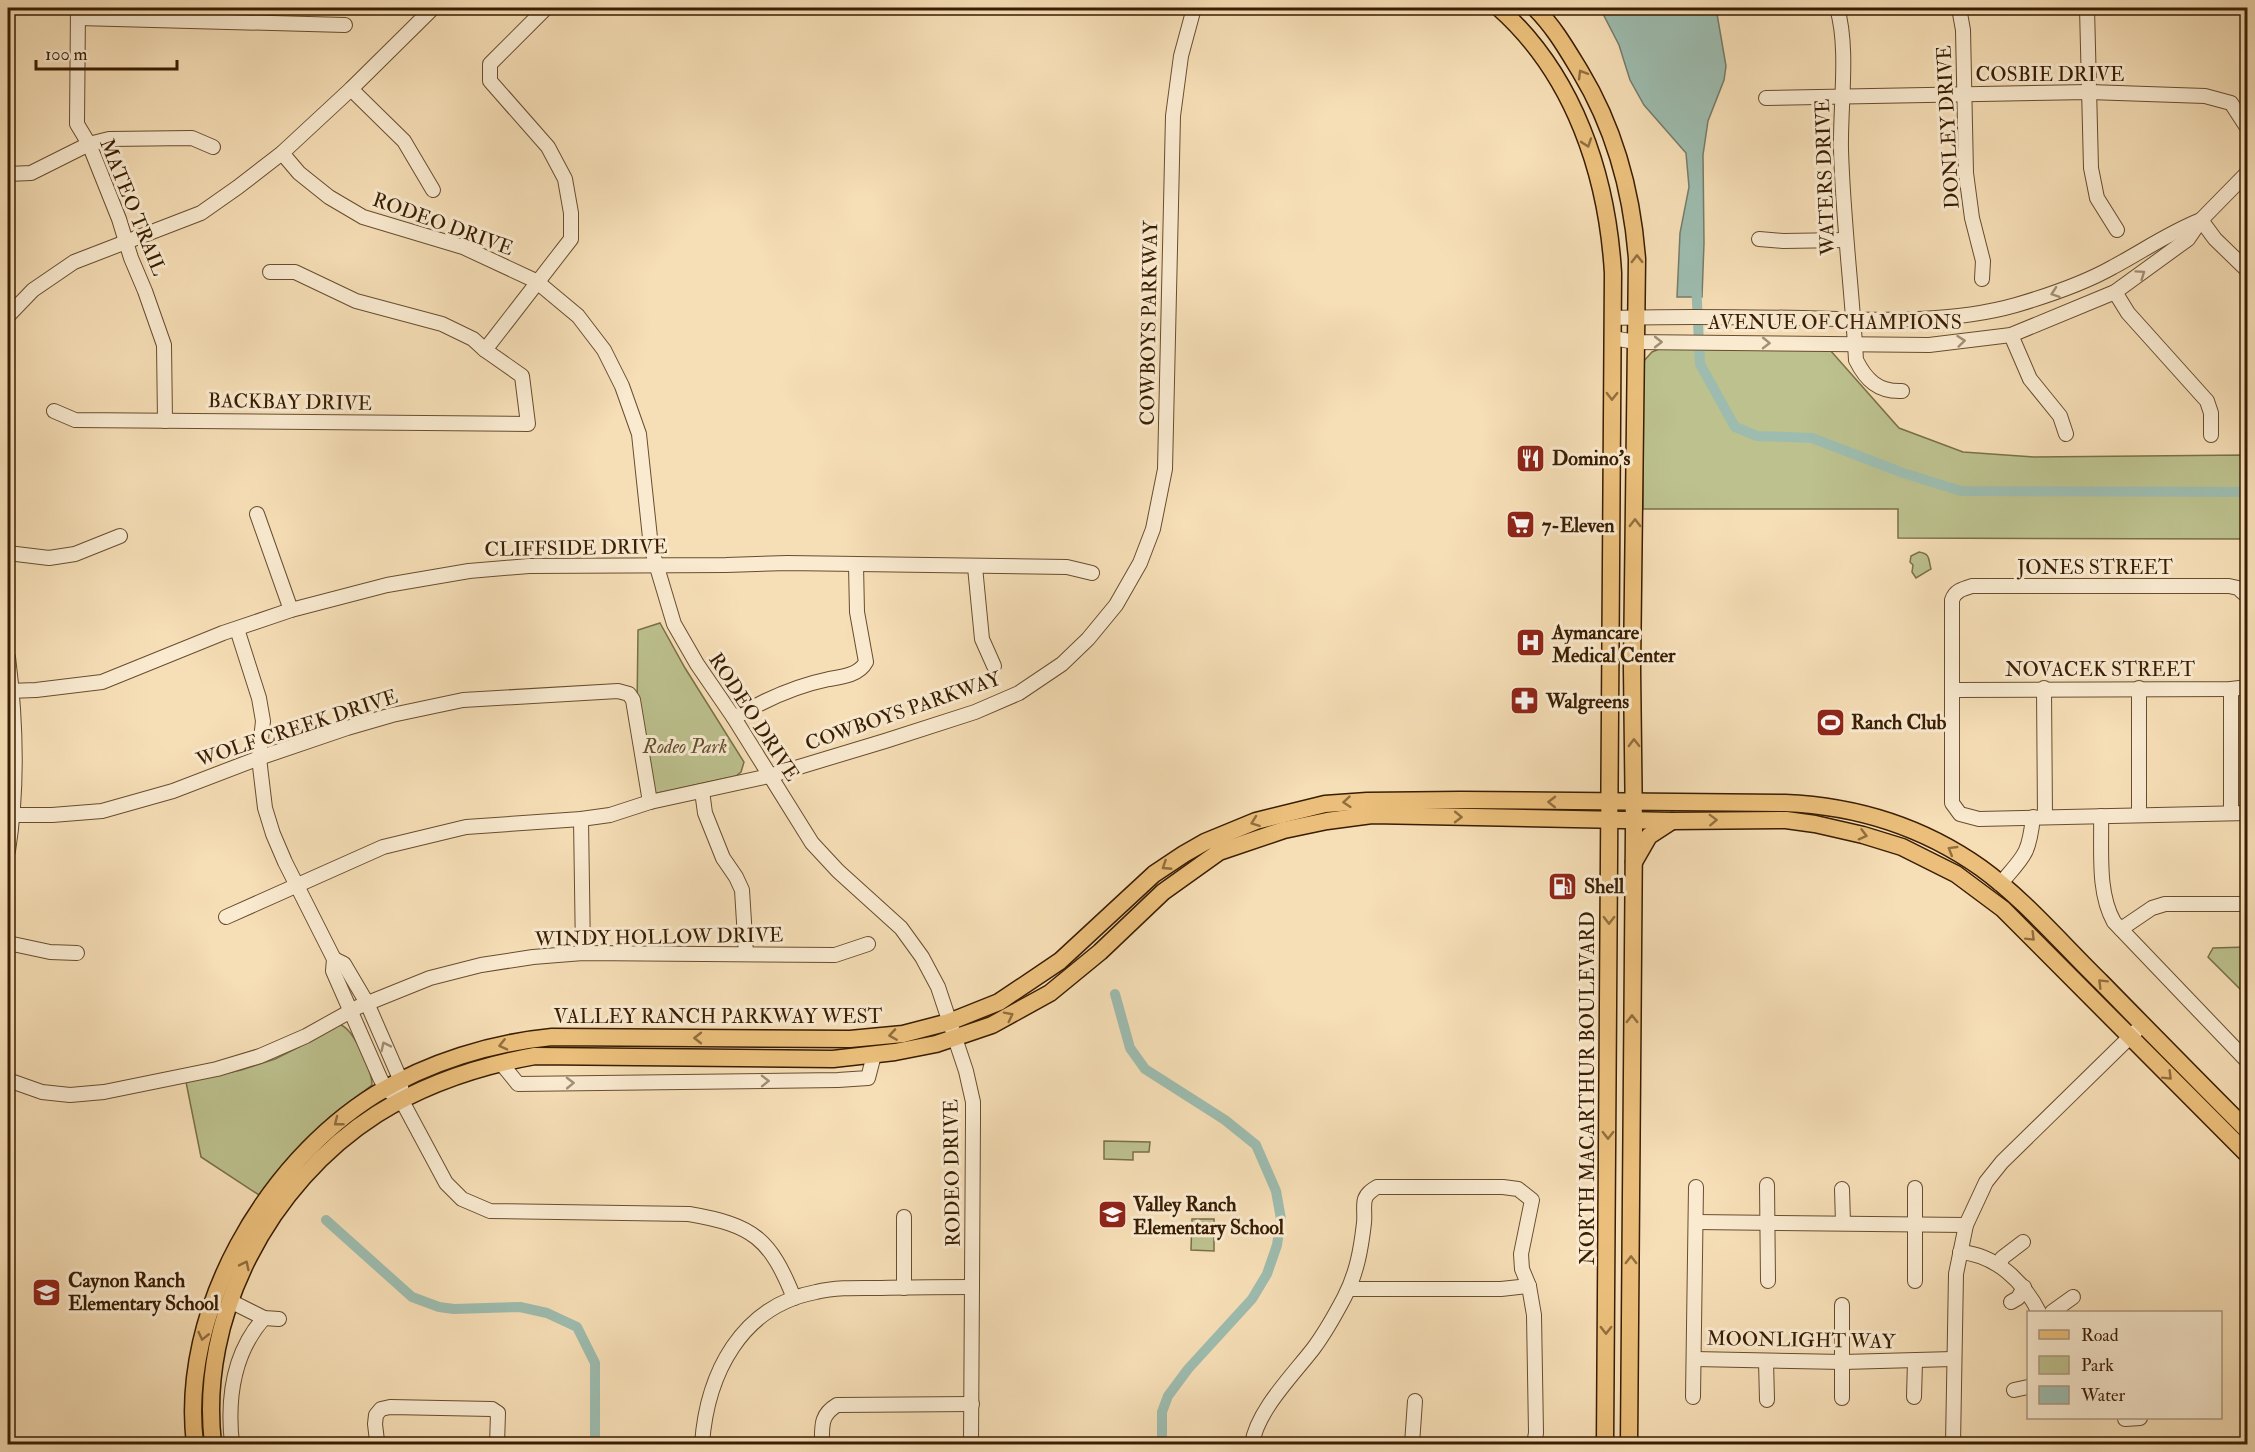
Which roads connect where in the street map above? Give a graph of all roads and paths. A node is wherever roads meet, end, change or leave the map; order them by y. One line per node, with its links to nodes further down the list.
1 (433, 8): 11 (street)
2 (546, 8): 31 (street)
3 (1194, 8): 69 (street, COWBOYS PARKWAY)
4 (1499, 8): 34 (main road, NORTH MACARTHUR BOULEVARD, one-way to 34)
5 (1534, 8): 35 (main road, one-way to 5)
6 (1837, 8): 14 (street, WATERS DRIVE)
7 (1959, 8): 13 (street, DONLEY DRIVE)
8 (2087, 8): 12 (street)
9 (78, 13): 10 (street); 17 (street, MATEO TRAIL)
10 (345, 25)
11 (351, 89): 19 (street); 22 (street)
12 (2089, 92): 13 (street, COSBIE DRIVE); 16 (street, COSBIE DRIVE); 24 (street)
13 (1964, 93): 14 (street, COSBIE DRIVE); 30 (street, DONLEY DRIVE)
14 (1841, 96): 15 (street, COSBIE DRIVE); 26 (street, WATERS DRIVE)
15 (1766, 98)
16 (2246, 126)
17 (89, 144): 18 (street); 21 (street); 27 (street, MATEO TRAIL)
18 (213, 147)
19 (282, 153): 27 (street); 31 (street, RODEO DRIVE)
20 (2247, 172): 23 (street, AVENUE OF CHAMPIONS)
21 (8, 174)
22 (433, 190)
23 (2201, 220): 28 (street); 32 (street, AVENUE OF CHAMPIONS, one-way to 23); 36 (street, AVENUE OF CHAMPIONS, one-way to 36)
24 (2118, 230)
25 (1759, 239): 26 (street)
26 (1845, 240): 36 (street, WATERS DRIVE)
27 (126, 241): 33 (street); 44 (street, MATEO TRAIL)
28 (2247, 271)
29 (270, 272): 41 (street)
30 (1983, 279)
31 (536, 281): 41 (street); 51 (street, RODEO DRIVE)
32 (2115, 291): 37 (street, AVENUE OF CHAMPIONS); 46 (street)
33 (8, 316)
34 (1613, 318): 35 (street, AVENUE OF CHAMPIONS); 38 (main road, NORTH MACARTHUR BOULEVARD)
35 (1636, 318): 36 (street, AVENUE OF CHAMPIONS); 39 (main road)
36 (1853, 319): 40 (street, WATERS DRIVE)
37 (2011, 335): 40 (street, AVENUE OF CHAMPIONS, one-way to 37); 45 (street)
38 (1612, 338): 39 (street, AVENUE OF CHAMPIONS); 54 (main road, NORTH MACARTHUR BOULEVARD, one-way to 54)
39 (1635, 342): 40 (street, AVENUE OF CHAMPIONS, one-way to 40); 55 (main road, one-way to 39)
40 (1855, 345): 42 (street, WATERS DRIVE)
41 (485, 350): 44 (street, BACKBAY DRIVE)
42 (1902, 391)
43 (54, 411): 44 (street, BACKBAY DRIVE)
44 (165, 421)
45 (2066, 434)
46 (2211, 435)
47 (257, 514): 57 (street)
48 (120, 536): 49 (street)
49 (8, 554)
50 (856, 565): 51 (street, CLIFFSIDE DRIVE); 52 (street, CLIFFSIDE DRIVE); 67 (street)
51 (655, 566): 57 (street, CLIFFSIDE DRIVE); 67 (street, RODEO DRIVE)
52 (975, 567): 53 (street, CLIFFSIDE DRIVE); 60 (street)
53 (1092, 573)
54 (1611, 582): 55 (main road); 72 (main road, NORTH MACARTHUR BOULEVARD)
55 (1634, 582): 73 (main road, one-way to 55)
56 (2243, 592): 65 (street, JONES STREET)
57 (291, 610): 58 (street, CLIFFSIDE DRIVE)
58 (237, 629): 66 (street, CLIFFSIDE DRIVE); 68 (street)
59 (8, 657): 66 (street)
60 (994, 666)
61 (2247, 687): 64 (street, NOVACEK STREET)
62 (2044, 688): 63 (street, NOVACEK STREET); 65 (street, NOVACEK STREET); 81 (street)
63 (2139, 688): 64 (street, NOVACEK STREET); 79 (street)
64 (2231, 689): 76 (street)
65 (1953, 690): 81 (street)
66 (9, 691): 78 (street)
67 (734, 718): 69 (street, RODEO DRIVE)
68 (259, 758): 71 (street, WOLF CREEK DRIVE); 78 (street, WOLF CREEK DRIVE); 91 (street)
69 (769, 776): 70 (street, COWBOYS PARKWAY); 105 (street, RODEO DRIVE)
70 (702, 791): 71 (street, COWBOYS PARKWAY); 100 (street)
71 (650, 802): 82 (street, COWBOYS PARKWAY)
72 (1610, 802): 73 (main road, VALLEY RANCH PARKWAY WEST); 75 (main road, VALLEY RANCH PARKWAY WEST, one-way to 75); 83 (main road, NORTH MACARTHUR BOULEVARD)
73 (1634, 802): 74 (main road, VALLEY RANCH PARKWAY WEST); 84 (main road)
74 (1809, 804): 86 (main road); 90 (main road, VALLEY RANCH PARKWAY WEST, one-way to 74)
75 (1400, 808): 83 (main road, VALLEY RANCH PARKWAY WEST, one-way to 83); 87 (main road, VALLEY RANCH PARKWAY WEST)
76 (2231, 813): 77 (street); 79 (street)
77 (2247, 813)
78 (14, 815): 88 (street)
79 (2139, 815): 80 (street)
80 (2101, 816): 81 (street); 95 (street)
81 (2039, 817): 90 (street)
82 (581, 819): 91 (street, COWBOYS PARKWAY); 99 (street)
83 (1610, 820): 84 (main road, VALLEY RANCH PARKWAY WEST); 172 (main road, NORTH MACARTHUR BOULEVARD, one-way to 172)
84 (1634, 820): 85 (main road, VALLEY RANCH PARKWAY WEST); 89 (main road)
85 (1671, 821): 86 (main road, VALLEY RANCH PARKWAY WEST, one-way to 86); 89 (main road)
86 (1806, 823): 92 (main road, VALLEY RANCH PARKWAY WEST, one-way to 92)
87 (1227, 841): 105 (main road, VALLEY RANCH PARKWAY WEST, one-way to 105); 105 (main road, VALLEY RANCH PARKWAY WEST, one-way to 87)
88 (8, 851)
89 (1634, 863): 173 (main road, one-way to 89)
90 (2000, 884): 92 (main road); 104 (main road, VALLEY RANCH PARKWAY WEST, one-way to 90)
91 (298, 885): 94 (street, COWBOYS PARKWAY); 101 (street)
92 (1988, 897): 107 (main road, VALLEY RANCH PARKWAY WEST, one-way to 107)
93 (2247, 904): 95 (street)
94 (226, 917)
95 (2121, 929): 112 (street)
96 (8, 943): 98 (street)
97 (868, 944): 100 (street, WINDY HOLLOW DRIVE)
98 (77, 953)
99 (583, 953): 100 (street, WINDY HOLLOW DRIVE); 102 (street, WINDY HOLLOW DRIVE)
100 (746, 954)
101 (334, 959): 102 (street); 103 (street)
102 (367, 1003): 103 (street, WINDY HOLLOW DRIVE); 115 (street, one-way to 102)
103 (350, 1011): 114 (street, WINDY HOLLOW DRIVE); 115 (street)
104 (2143, 1025): 107 (street); 117 (main road, VALLEY RANCH PARKWAY WEST)
105 (952, 1030): 108 (main road, VALLEY RANCH PARKWAY WEST, one-way to 108); 110 (main road, VALLEY RANCH PARKWAY WEST); 136 (street, RODEO DRIVE)
106 (571, 1038): 108 (main road, VALLEY RANCH PARKWAY WEST, one-way to 106); 109 (main road); 115 (main road, VALLEY RANCH PARKWAY WEST, one-way to 115)
107 (2129, 1038): 118 (main road, VALLEY RANCH PARKWAY WEST, one-way to 118); 128 (street)
108 (755, 1039): 111 (main road)
109 (570, 1055): 111 (main road, VALLEY RANCH PARKWAY WEST); 113 (main road, VALLEY RANCH PARKWAY WEST)
110 (874, 1055): 111 (main road, VALLEY RANCH PARKWAY WEST); 113 (street, one-way to 110)
111 (754, 1058)
112 (2247, 1062)
113 (501, 1063): 116 (main road, VALLEY RANCH PARKWAY WEST)
114 (8, 1080)
115 (394, 1085): 116 (street); 161 (main road, VALLEY RANCH PARKWAY WEST, one-way to 161)
116 (402, 1101): 140 (street); 141 (main road, VALLEY RANCH PARKWAY WEST, one-way to 116)
117 (2247, 1131)
118 (2247, 1155)
119 (1767, 1185): 125 (street)
120 (1696, 1187): 124 (street, MOONLIGHT WAY)
121 (1915, 1188): 127 (street)
122 (1842, 1189): 126 (street)
123 (904, 1217): 135 (street)
124 (1696, 1222): 125 (street); 148 (street, MOONLIGHT WAY)
125 (1768, 1222): 126 (street); 132 (street)
126 (1843, 1223): 127 (street)
127 (1914, 1223): 128 (street); 133 (street)
128 (1966, 1225): 130 (street)
129 (2023, 1242): 131 (street)
130 (1960, 1252): 131 (street); 149 (street)
131 (2000, 1266): 137 (street)
132 (1768, 1281)
133 (1915, 1281)
134 (1529, 1286): 138 (street); 138 (street); 171 (street)
135 (904, 1287): 136 (street); 140 (street)
136 (972, 1287): 160 (street, RODEO DRIVE)
137 (2024, 1287): 142 (street); 144 (street)
138 (1349, 1289): 169 (street)
139 (2073, 1297): 145 (street)
140 (794, 1298): 166 (street)
141 (230, 1301): 146 (street); 162 (main road, VALLEY RANCH PARKWAY WEST)
142 (2011, 1302)
143 (1842, 1305): 152 (street)
144 (2038, 1311)
145 (2053, 1311)
146 (264, 1318): 147 (street); 163 (street)
147 (279, 1319)
148 (1694, 1359): 150 (street, MOONLIGHT WAY); 155 (street)
149 (1953, 1359): 151 (street, MOONLIGHT WAY); 174 (street)
150 (1766, 1361): 152 (street, MOONLIGHT WAY); 158 (street)
151 (1915, 1361): 152 (street, MOONLIGHT WAY); 156 (street)
152 (1843, 1362): 157 (street)
153 (2027, 1386): 154 (street)
154 (2014, 1390)
155 (1694, 1397)
156 (1914, 1397)
157 (1842, 1398)
158 (1767, 1400)
159 (1415, 1401): 170 (street)
160 (972, 1404): 167 (street); 168 (street, RODEO DRIVE)
161 (195, 1444)
162 (213, 1444)
163 (232, 1444)
164 (381, 1444): 165 (street)
165 (497, 1444)
166 (702, 1444)
167 (822, 1444)
168 (971, 1444)
169 (1252, 1444)
170 (1412, 1444)
171 (1533, 1444)
172 (1605, 1444)
173 (1629, 1444)
174 (1953, 1444)

